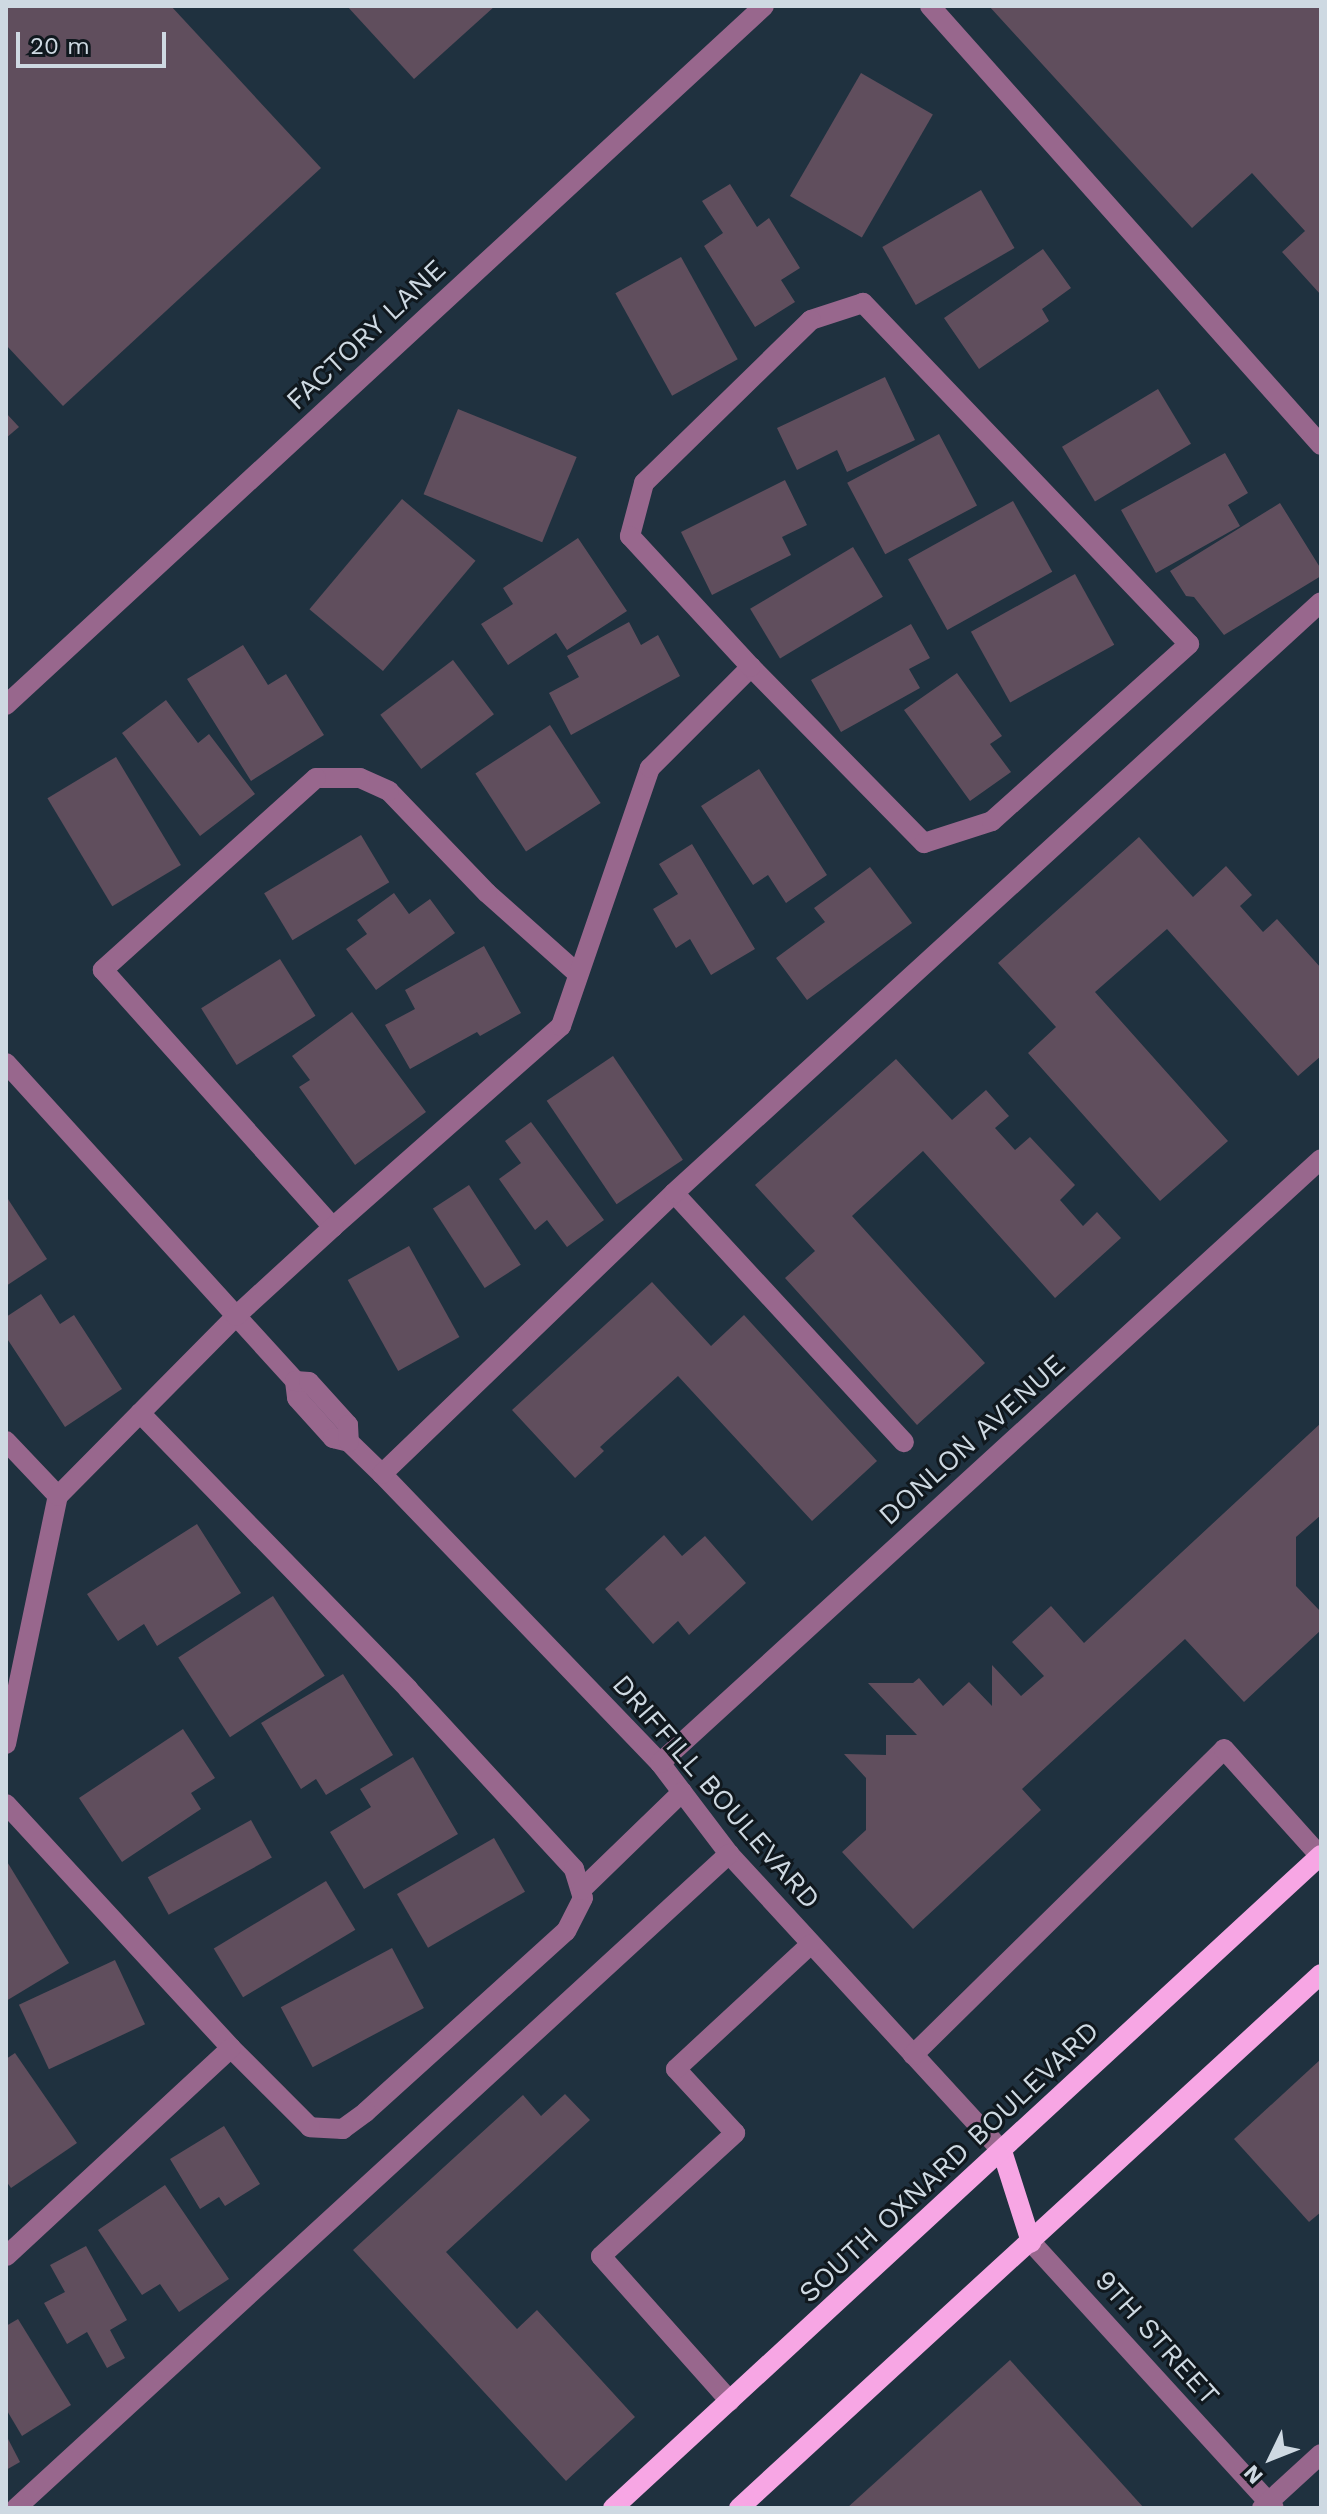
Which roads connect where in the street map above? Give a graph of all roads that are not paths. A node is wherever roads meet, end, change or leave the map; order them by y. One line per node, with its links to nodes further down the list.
1 (764, 6): 6 (street, FACTORY LANE)
2 (930, 6): 3 (street)
3 (1321, 445)
4 (1321, 602): 10 (street)
5 (751, 667): 5 (street); 7 (street)
6 (6, 705)
7 (578, 974): 11 (street); 11 (street)
8 (6, 1063): 12 (street, DRIFFILL BOULEVARD)
9 (1321, 1159): 19 (street, DONLON AVENUE)
10 (674, 1193): 15 (street); 16 (street)
11 (333, 1227): 12 (street)
12 (236, 1316): 13 (street); 16 (street, DRIFFILL BOULEVARD)
13 (140, 1413): 17 (street); 24 (street)
14 (6, 1441): 17 (street)
15 (904, 1442)
16 (382, 1474): 19 (street, DRIFFILL BOULEVARD)
17 (58, 1496): 18 (street)
18 (6, 1744)
19 (660, 1763): 20 (street, DRIFFILL BOULEVARD)
20 (682, 1792): 22 (street, DRIFFILL BOULEVARD); 24 (street)
21 (6, 1804): 27 (street)
22 (729, 1854): 25 (street, DRIFFILL BOULEVARD); 35 (street)
23 (1320, 1856): 28 (street); 29 (main road, SOUTH OXNARD BOULEVARD)
24 (581, 1890): 27 (street)
25 (811, 1944): 28 (street, DRIFFILL BOULEVARD); 32 (street)
26 (1321, 1974): 30 (main road)
27 (231, 2048): 31 (street)
28 (913, 2055): 29 (street, DRIFFILL BOULEVARD)
29 (1002, 2151): 30 (main road); 32 (main road, SOUTH OXNARD BOULEVARD)
30 (1031, 2242): 34 (street, 9TH STREET); 37 (main road)
31 (6, 2256)
32 (730, 2401): 36 (main road, SOUTH OXNARD BOULEVARD)
33 (1321, 2454): 34 (street)
34 (1268, 2506)
35 (16, 2508)
36 (613, 2508)
37 (739, 2508)

